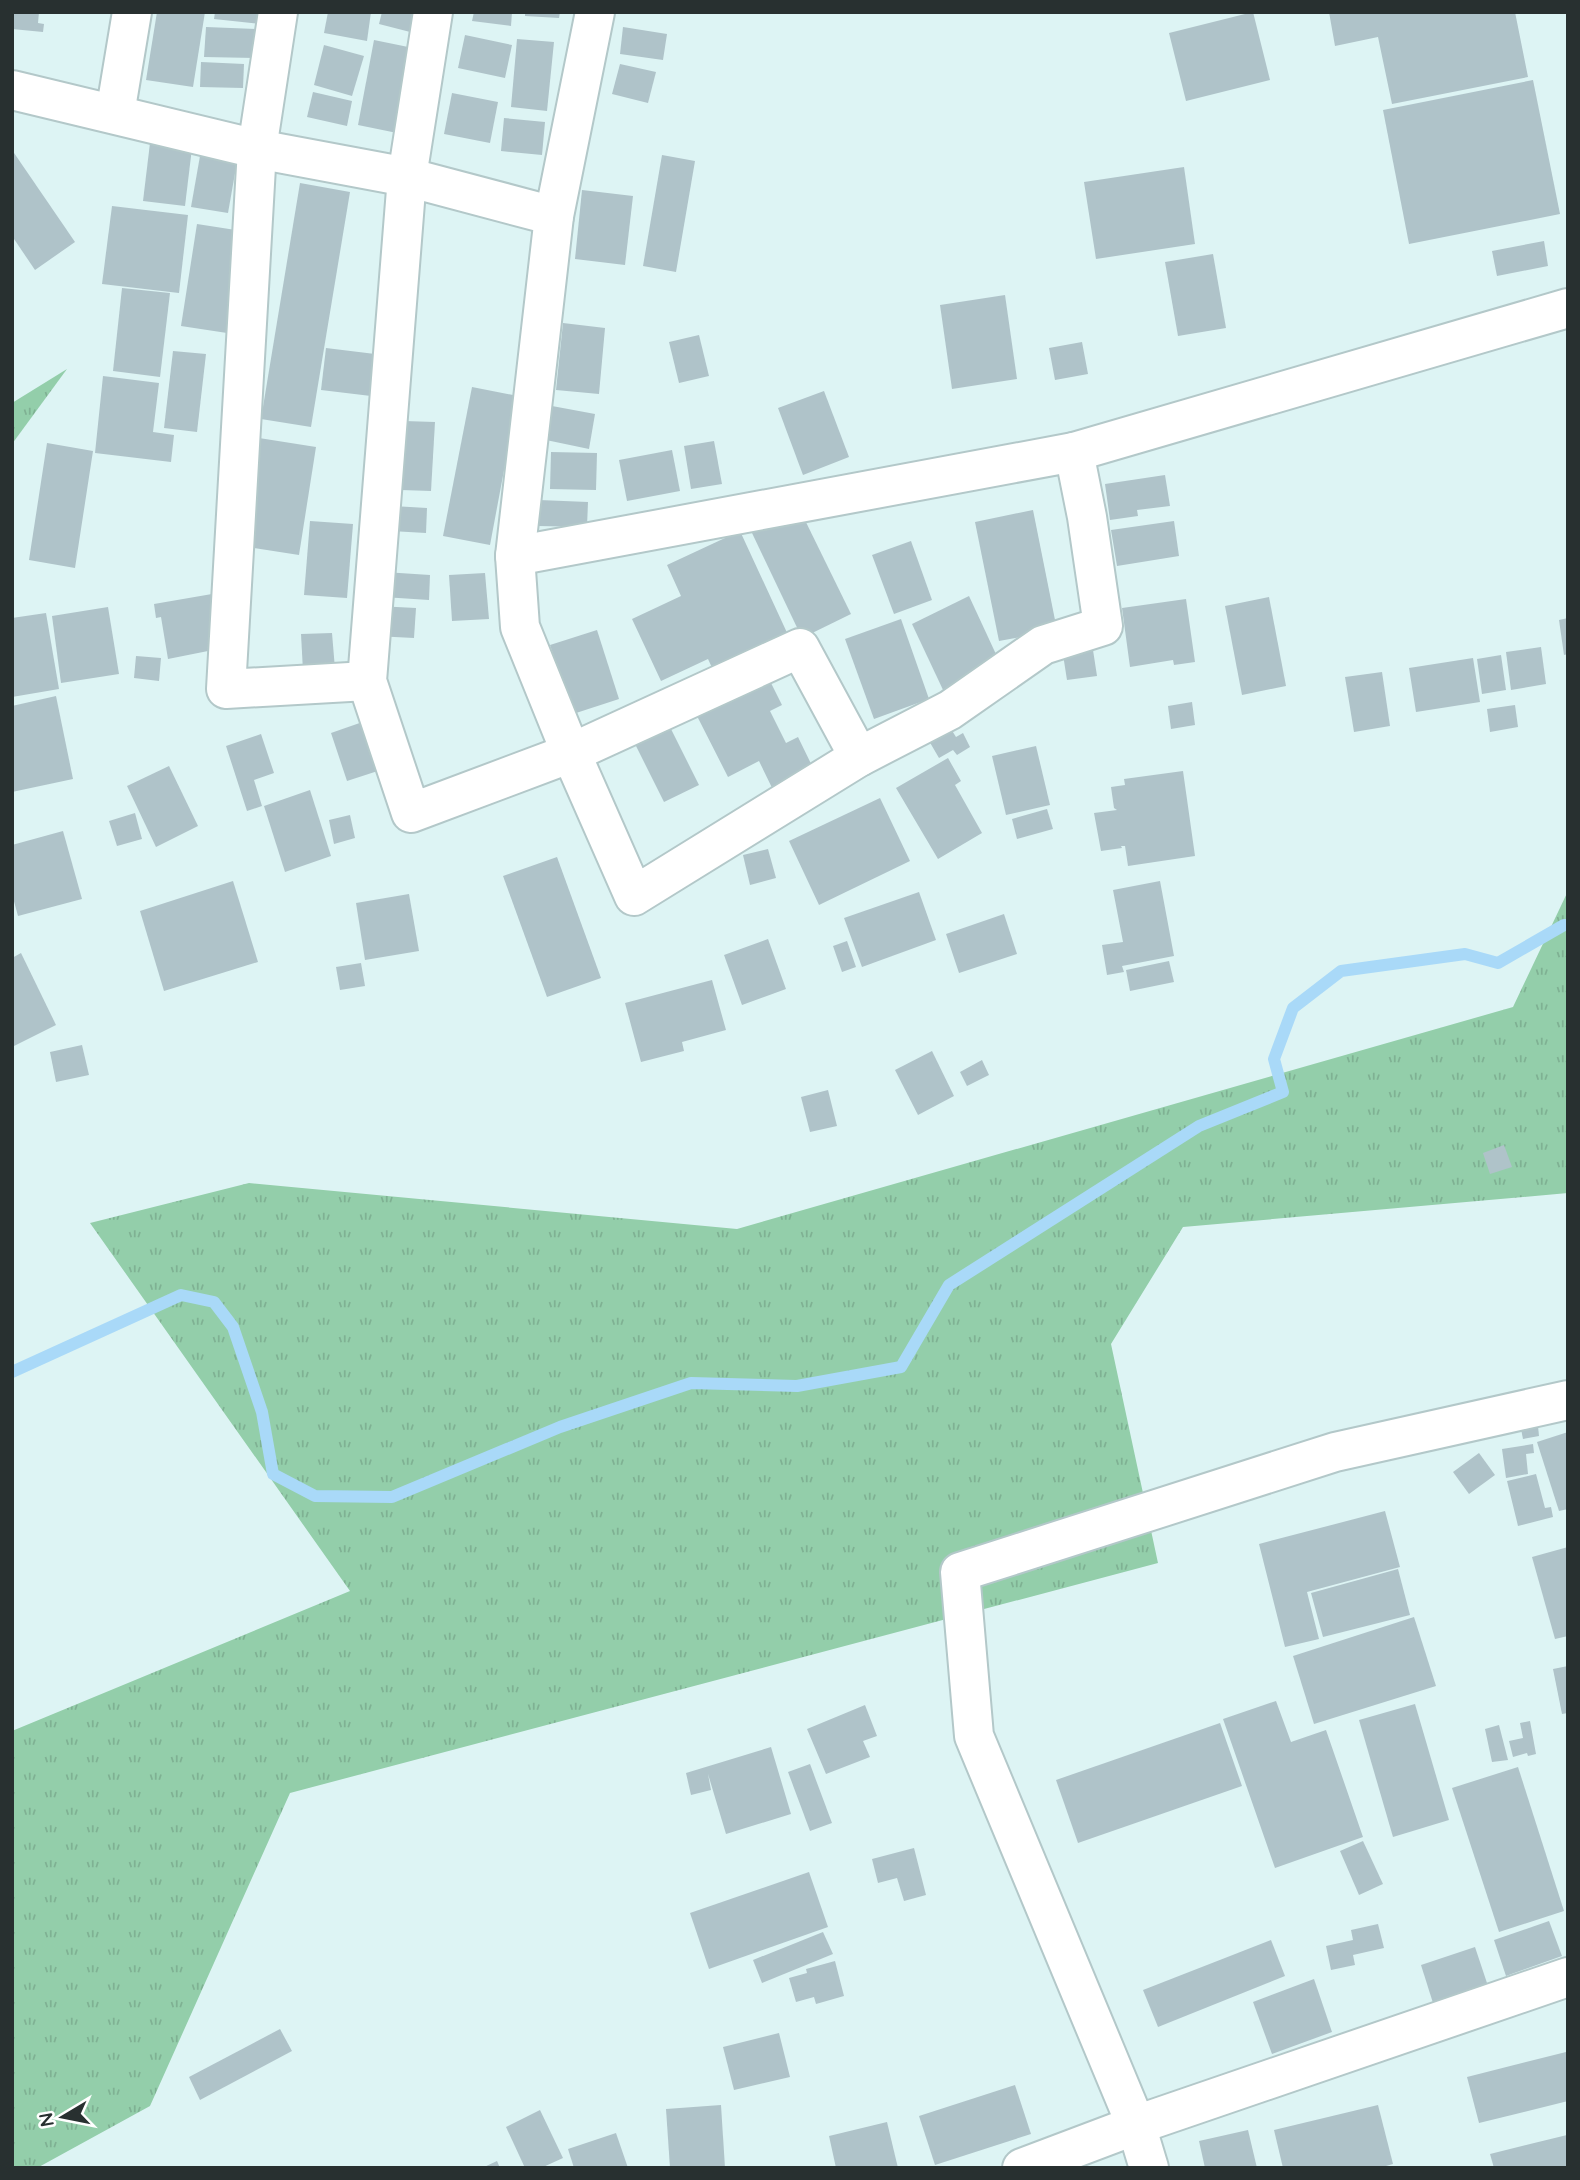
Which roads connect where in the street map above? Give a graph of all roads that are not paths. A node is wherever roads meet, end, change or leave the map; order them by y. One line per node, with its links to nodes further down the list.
1 (132, 12): 6 (street)
2 (278, 12): 7 (street)
3 (433, 12): 8 (street)
4 (595, 12): 9 (street)
5 (12, 90): 6 (street)
6 (116, 114): 7 (street)
7 (257, 149): 8 (street); 13 (street)
8 (407, 177): 9 (street); 13 (street)
9 (554, 216): 12 (street)
10 (1568, 308): 11 (street)
11 (1074, 452): 12 (street); 15 (street)
12 (515, 556): 14 (street)
13 (367, 681): 14 (street)
14 (570, 753): 15 (street); 15 (street)
15 (859, 757)
16 (1568, 1400): 18 (street)
17 (1568, 1977): 18 (street)
18 (1136, 2125): 19 (street); 20 (street)
19 (1022, 2168)
20 (1149, 2168)

